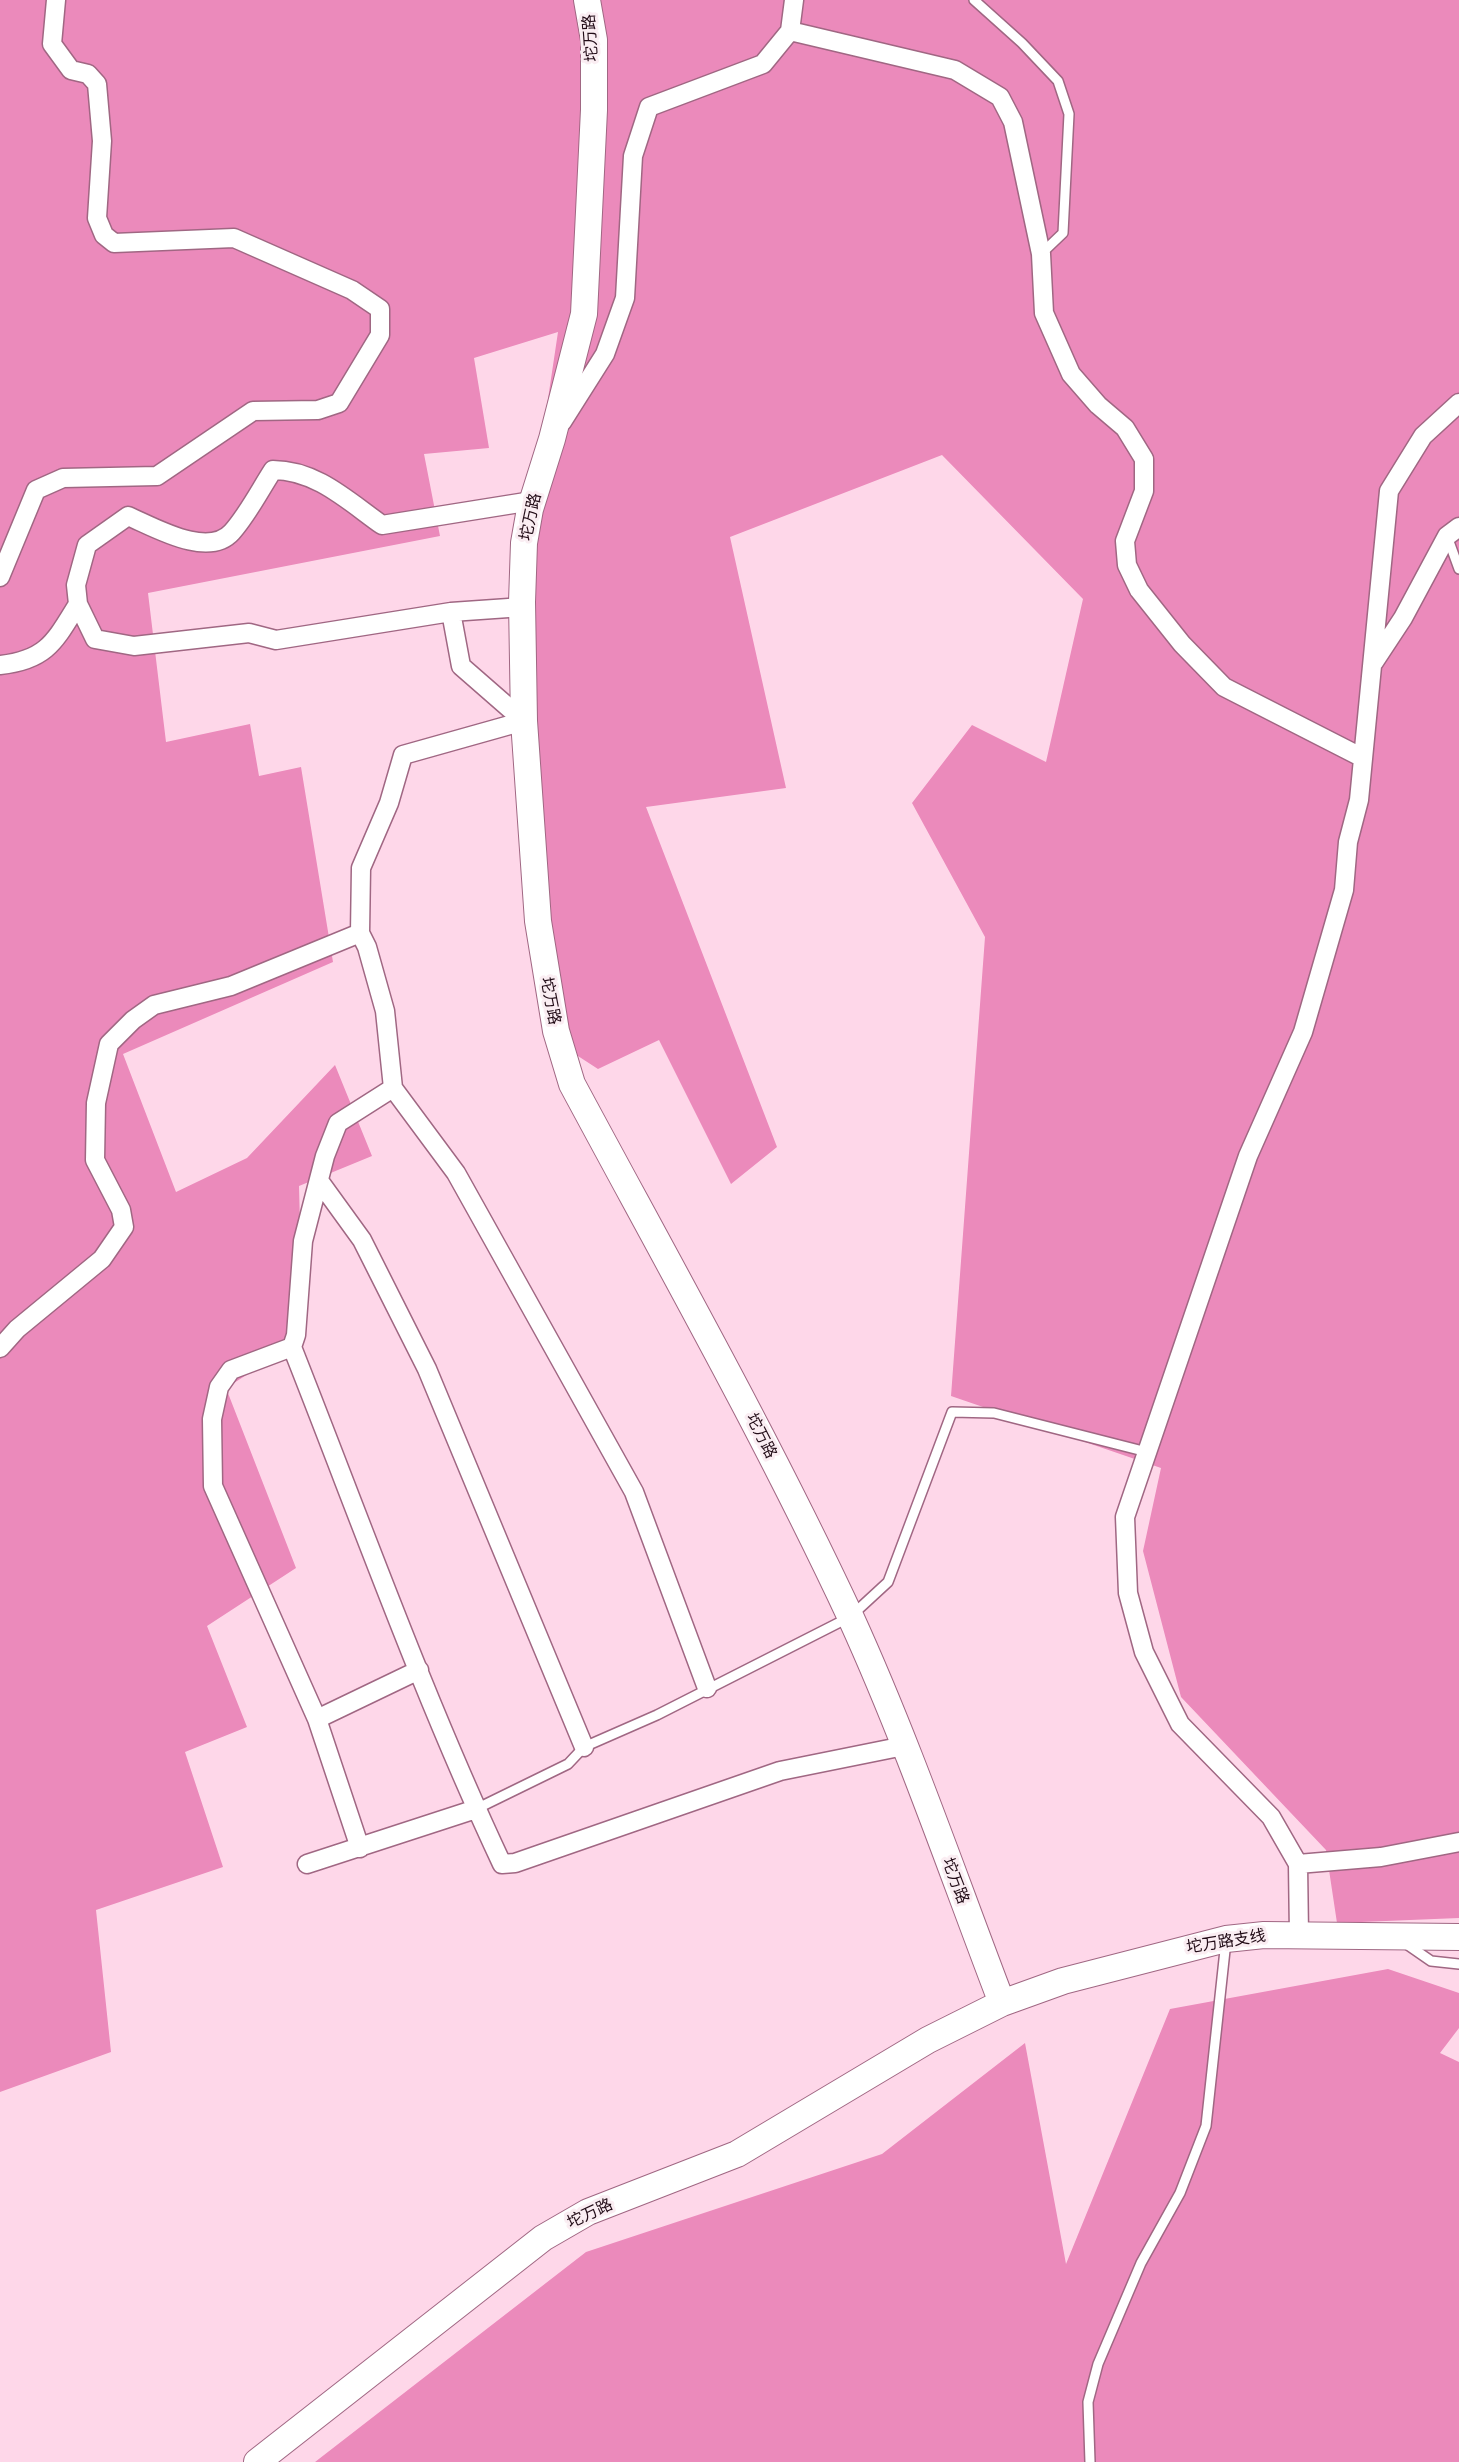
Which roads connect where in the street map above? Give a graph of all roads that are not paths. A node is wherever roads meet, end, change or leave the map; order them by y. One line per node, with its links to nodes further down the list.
1 (57, 0): 12 (street)
2 (587, 0): 8 (main road, 坨万路)
3 (794, 0): 5 (street)
4 (974, 0): 6 (lane)
5 (790, 31): 6 (street); 8 (street)
6 (1041, 254): 19 (street)
7 (1459, 403): 17 (street)
8 (552, 439): 9 (main road, 坨万路)
9 (532, 501): 13 (street); 14 (main road, 坨万路)
10 (1453, 532): 11 (lane); 17 (street)
11 (1459, 569)
12 (0, 577)
13 (78, 604): 15 (street); 16 (street)
14 (523, 607): 15 (street); 18 (main road, 坨万路)
15 (451, 612): 18 (street)
16 (0, 665)
17 (1372, 665): 19 (street)
18 (524, 721): 20 (street); 26 (main road, 坨万路)
19 (1363, 758): 25 (street)
20 (360, 933): 21 (street); 23 (street)
21 (393, 1088): 22 (street); 28 (street)
22 (321, 1182): 24 (street); 31 (street)
23 (0, 1346)
24 (292, 1347): 27 (street); 29 (street)
25 (1147, 1452): 26 (lane); 36 (street)
26 (850, 1617): 28 (lane); 30 (main road, 坨万路)
27 (419, 1670): 29 (street); 32 (street)
28 (707, 1688): 31 (lane)
29 (317, 1719): 34 (street)
30 (904, 1746): 32 (street); 42 (main road, 坨万路)
31 (584, 1748): 32 (lane)
32 (476, 1809): 34 (street)
33 (1459, 1842): 36 (street)
34 (360, 1848): 35 (street)
35 (307, 1864)
36 (1299, 1864): 37 (street)
37 (1299, 1935): 38 (main road, 坨万路支线); 40 (main road, 坨万路支线)
38 (1396, 1937): 39 (main road, 坨万路支线); 41 (lane)
39 (1459, 1937)
40 (1226, 1939): 42 (main road, 坨万路支线); 44 (lane)
41 (1459, 1964)
42 (1002, 2004): 43 (main road, 坨万路)
43 (257, 2462)
44 (1090, 2462)

